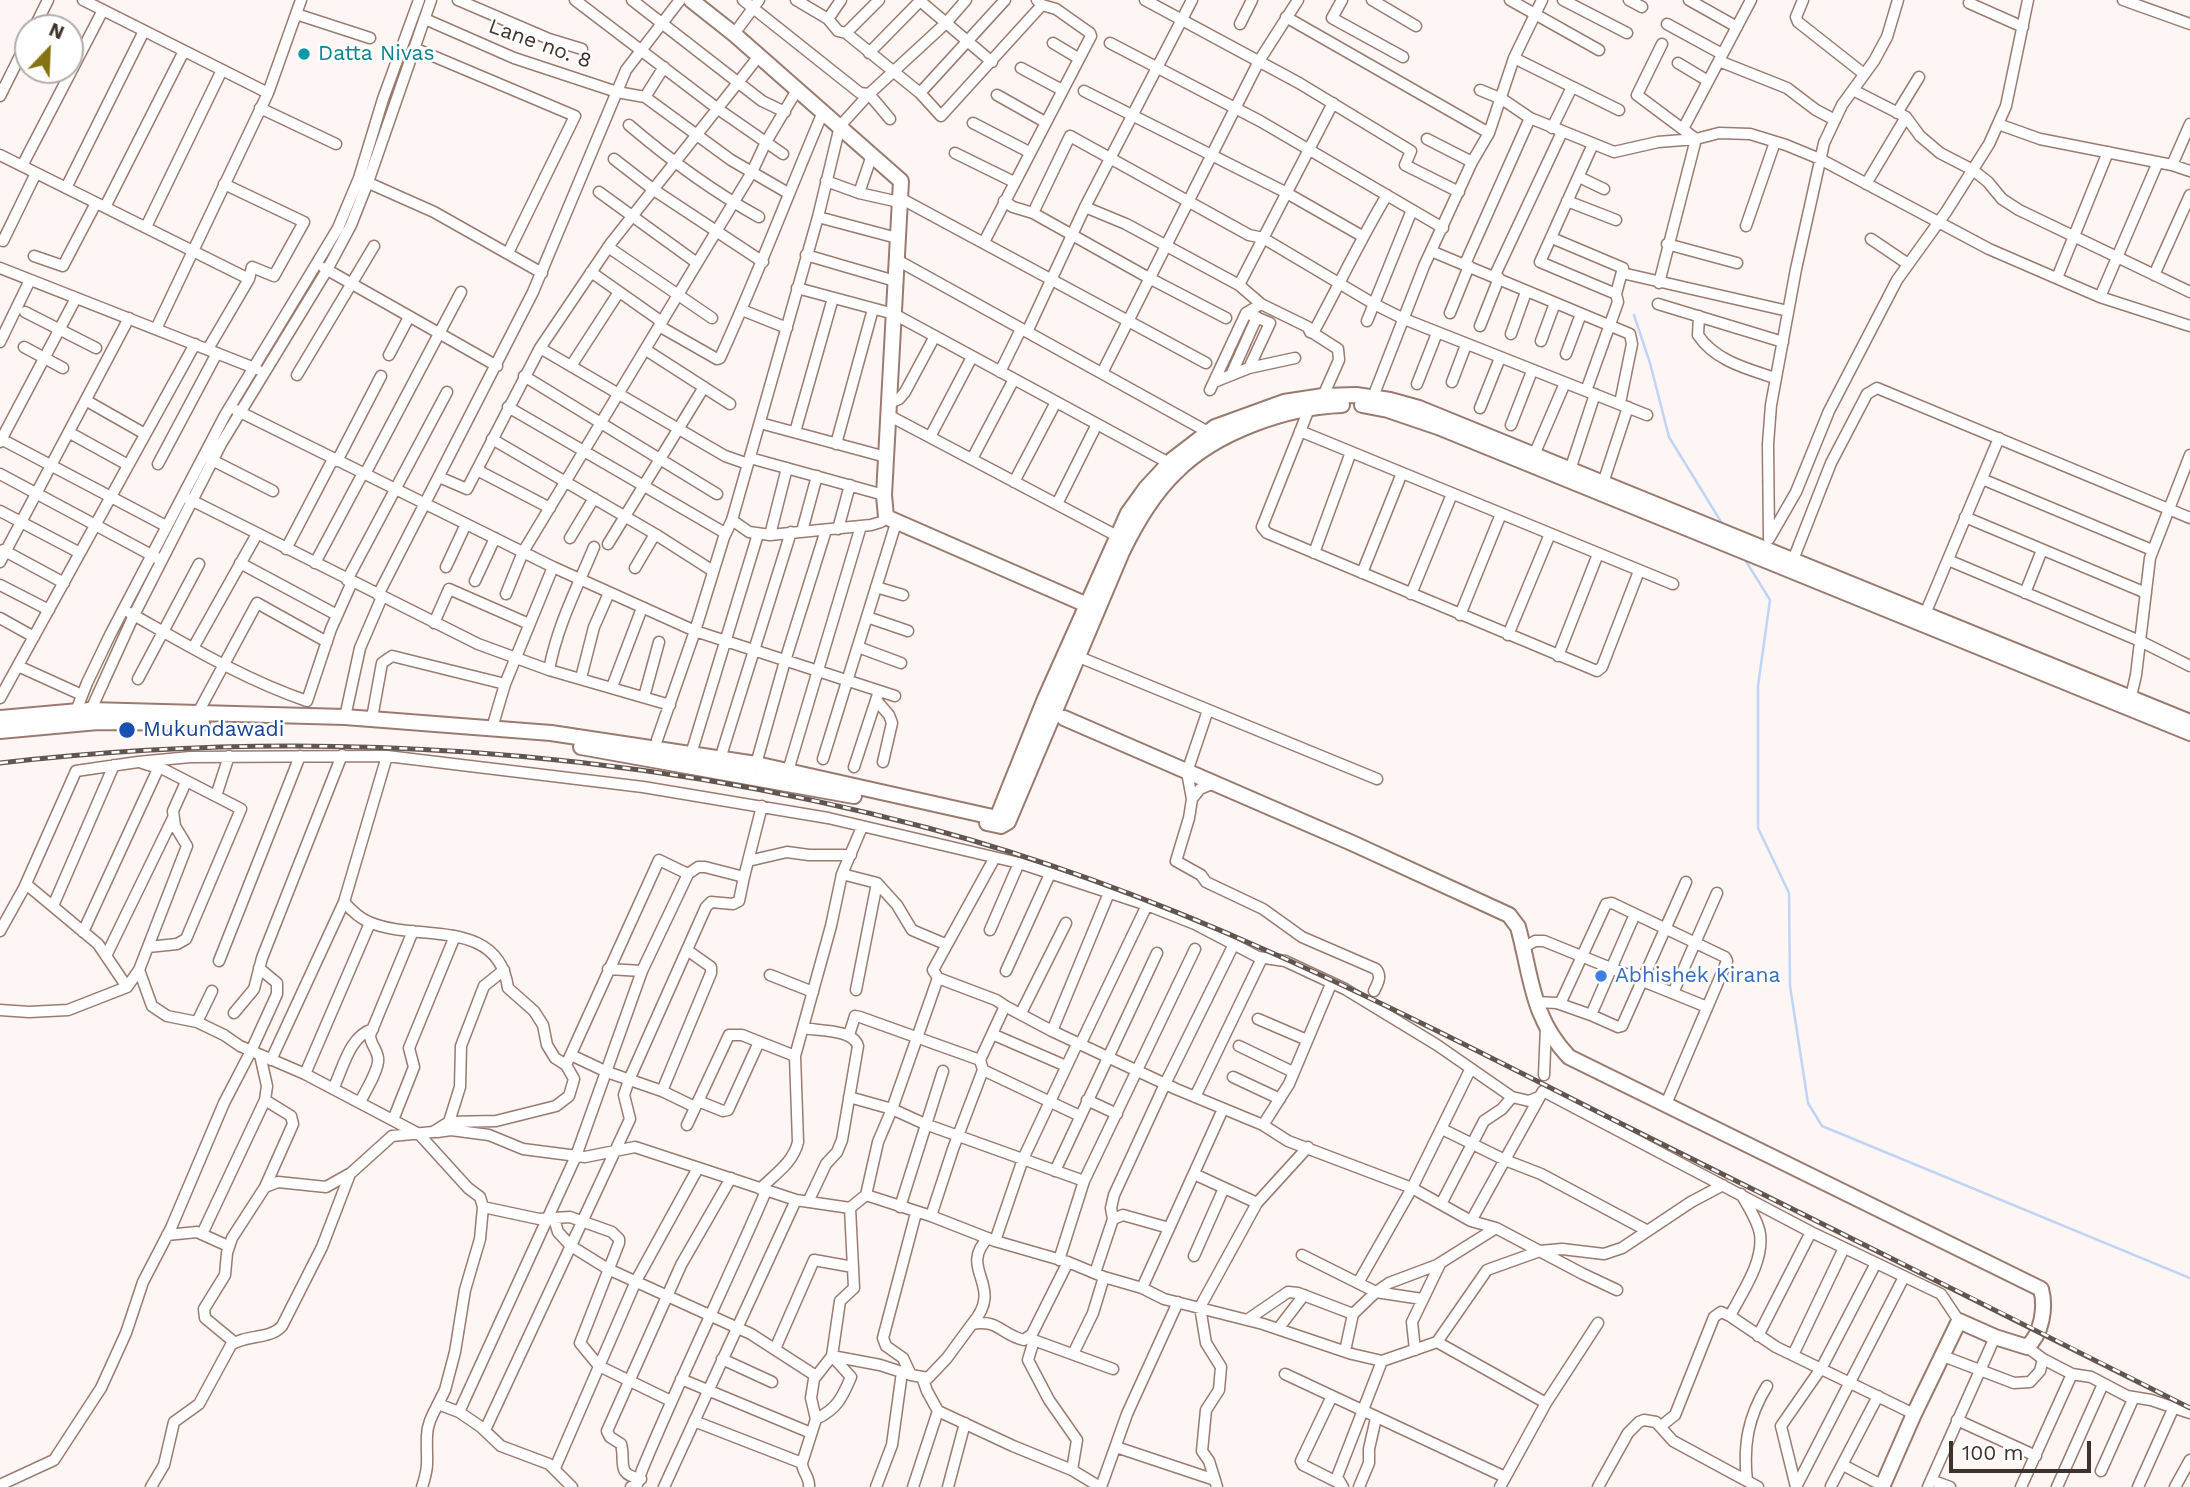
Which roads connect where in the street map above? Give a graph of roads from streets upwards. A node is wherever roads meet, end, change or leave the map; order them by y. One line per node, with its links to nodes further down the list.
1 (83, 0): 40 (street)
2 (301, 0): 41 (street)
3 (419, 0): 151 (street)
4 (430, 0): 44 (street)
5 (458, 0): 65 (street)
6 (575, 0): 66 (street)
7 (632, 0): 47 (street)
8 (680, 0): 47 (street)
9 (691, 0): 58 (street)
10 (743, 0): 37 (street)
11 (841, 0): 45 (street)
12 (879, 0): 56 (street)
13 (920, 0): 48 (street); 69 (street)
14 (966, 0): 48 (street)
15 (1005, 0): 60 (street)
16 (1065, 0): 39 (street)
17 (1145, 0): 46 (street)
18 (1192, 0): 46 (street)
19 (1252, 0): 49 (street)
20 (1298, 0): 43 (street)
21 (1342, 0): 71 (street)
22 (1372, 0): 52 (street)
23 (1510, 0): 42 (street)
24 (1542, 0): 42 (street)
25 (1563, 0): 57 (street)
26 (1629, 0): 38 (street)
27 (1689, 0): 53 (street)
28 (1803, 0): 84 (street)
29 (1898, 0): 84 (street)
30 (2028, 0): 54 (street)
31 (2123, 0): 36 (street)
32 (1749, 1): 53 (street)
33 (803, 2): 45 (street)
34 (1040, 2): 39 (street); 76 (street)
35 (1969, 3): 54 (street)
36 (2142, 3): 51 (street)
37 (756, 4): 58 (street); 97 (street)
38 (1642, 7)
39 (1056, 9): 73 (street)
40 (103, 10): 55 (street); 145 (street)
41 (296, 14): 59 (street); 95 (street)
42 (1535, 15): 67 (street); 74 (street)
43 (1286, 17): 75 (street); 122 (street)
44 (425, 19): 64 (street); 94 (street, Lane no. 8)
45 (828, 19): 56 (street)
46 (1181, 20): 75 (street); 79 (street)
47 (662, 23): 66 (street); 87 (street)
48 (946, 23): 60 (street); 83 (street)
49 (1240, 24)
50 (1667, 24): 72 (street)
51 (2190, 24)
52 (1416, 26)
53 (1737, 27): 72 (street)
54 (2023, 27): 116 (street)
55 (144, 31): 68 (street); 156 (street)
56 (846, 33): 69 (street)
57 (1627, 33)
58 (734, 34): 70 (street)
59 (370, 38)
60 (968, 42): 76 (street); 96 (street)
61 (1053, 43): 73 (street)
62 (1110, 43): 79 (street)
63 (1662, 44): 120 (street)
64 (414, 48): 151 (street); 199 (street)
65 (582, 49)
66 (641, 50): 78 (street); 94 (street)
67 (1599, 50)
68 (184, 51): 82 (street); 171 (street)
69 (869, 52): 83 (street)
70 (759, 56): 87 (street); 89 (street)
71 (1403, 57)
72 (1721, 57): 86 (street); 113 (street)
73 (1078, 58): 90 (street)
74 (1514, 58): 88 (street); 101 (street)
75 (1259, 61): 102 (street); 105 (street)
76 (992, 62): 96 (street)
77 (1678, 63): 86 (street)
78 (664, 67): 100 (street); 104 (street)
79 (1157, 67): 105 (street); 109 (street)
80 (14, 68): 99 (street)
81 (1021, 68): 90 (street)
82 (222, 70): 95 (street); 181 (street)
83 (892, 72): 96 (street); 97 (street)
84 (1864, 74): 92 (street)
85 (1919, 77): 110 (street)
86 (1708, 81): 120 (street)
87 (739, 83): 104 (street); 107 (street)
88 (1572, 87): 106 (street); 121 (street)
89 (797, 90): 107 (street); 108 (street)
90 (1062, 90): 114 (street)
91 (1480, 90): 101 (street)
92 (1853, 90): 110 (street); 113 (street)
93 (1084, 91): 109 (street)
94 (617, 92): 100 (street, Lane no. 8); 212 (street)
95 (268, 93): 103 (street)
96 (920, 93)
97 (869, 94): 112 (street); 119 (street)
98 (997, 95): 114 (street)
99 (0, 96)
100 (645, 97): 123 (street)
101 (1502, 99): 111 (street); 122 (street)
102 (1333, 103): 130 (street); 161 (street)
103 (260, 108): 128 (street); 154 (street)
104 (718, 109): 123 (street); 126 (street)
105 (1235, 109): 130 (street); 135 (street)
106 (1619, 110)
107 (785, 112): 126 (street)
108 (823, 112): 119 (street); 162 (street)
109 (1133, 115): 135 (street); 139 (street)
110 (1901, 115): 146 (street); 155 (street)
111 (1530, 118): 121 (street); 209 (street)
112 (890, 119)
113 (1835, 120): 140 (street)
114 (1045, 122): 131 (street)
115 (973, 123): 131 (street)
116 (1998, 124): 132 (street); 146 (street)
117 (2190, 124): 144 (street)
118 (629, 125): 143 (street)
119 (840, 126): 137 (street); 152 (street)
120 (1684, 127): 125 (street)
121 (1557, 130): 129 (street); 216 (street)
122 (1489, 133): 141 (street)
123 (697, 136): 143 (street); 148 (street)
124 (1427, 139): 141 (street)
125 (1696, 139): 127 (street); 129 (street); 193 (street)
126 (766, 142): 134 (street); 148 (street)
127 (1775, 142): 140 (street); 180 (street)
128 (336, 144)
129 (1592, 144): 150 (street)
130 (1310, 150): 160 (street); 164 (street)
131 (1030, 152): 153 (street)
132 (2108, 152): 142 (street); 186 (street)
133 (955, 153): 153 (street)
134 (783, 154)
135 (1212, 154): 160 (street); 168 (street)
136 (0, 155): 145 (street)
137 (872, 155): 163 (street); 166 (street)
138 (614, 159): 158 (street)
139 (1110, 159): 168 (street); 172 (street); 174 (street)
140 (1820, 159): 155 (street); 245 (street)
141 (1472, 162): 161 (street)
142 (2158, 162): 144 (street); 202 (street)
143 (675, 163): 158 (street); 170 (street)
144 (2172, 165): 147 (street)
145 (22, 166): 149 (street)
146 (1973, 170): 179 (street); 186 (street)
147 (2190, 171)
148 (752, 172): 162 (street); 170 (street)
149 (36, 173): 156 (street); 191 (street)
150 (1578, 177): 157 (street); 169 (street)
151 (363, 180): 199 (street); 207 (street); 211 (street)
152 (826, 181): 163 (street); 177 (street)
153 (1014, 182): 167 (street)
154 (224, 184): 197 (street); 219 (street)
155 (1866, 184): 179 (street)
156 (66, 188): 171 (street)
157 (1604, 189)
158 (653, 190): 175 (street); 183 (street)
159 (599, 192): 175 (street)
160 (1285, 192): 185 (street); 188 (street)
161 (1459, 192): 182 (street)
162 (788, 193): 204 (street)
163 (859, 193): 166 (street)
164 (1387, 195): 173 (street); 185 (street)
165 (2190, 195): 215 (street)
166 (899, 200): 187 (street); 192 (street)
167 (1004, 201): 174 (street); 192 (street)
168 (1188, 201): 188 (street); 195 (street)
169 (1567, 201): 178 (street); 189 (street)
170 (733, 203): 176 (street); 183 (street)
171 (101, 205): 181 (street); 200 (street)
172 (1085, 208): 184 (street); 195 (street)
173 (1412, 210): 182 (street); 240 (street)
174 (1033, 213): 184 (street)
175 (632, 217): 196 (street); 205 (street)
176 (759, 217)
177 (818, 217): 187 (street); 201 (street)
178 (1616, 220)
179 (1937, 223): 208 (street); 218 (street)
180 (1746, 226)
181 (146, 228): 197 (street)
182 (1443, 228): 198 (street)
183 (715, 232): 204 (street); 205 (street)
184 (1072, 235): 217 (street); 223 (street)
185 (1362, 236): 226 (street)
186 (2074, 236): 202 (street); 218 (street)
187 (897, 238): 203 (street)
188 (1263, 238): 226 (street); 227 (street)
189 (1552, 238): 214 (street); 233 (street)
190 (1871, 239): 208 (street)
191 (3, 241)
192 (984, 242): 223 (street)
193 (1667, 244): 206 (street); 224 (street)
194 (373, 246): 225 (street)
195 (1165, 246): 217 (street); 227 (street)
196 (608, 247): 213 (street); 234 (street)
197 (193, 251): 219 (street); 265 (street)
198 (1432, 251): 209 (street); 256 (street)
199 (508, 253): 212 (street)
200 (34, 256)
201 (806, 256): 222 (street); 228 (street)
202 (2117, 256): 215 (street); 235 (street)
203 (897, 260): 222 (street); 266 (street)
204 (763, 262): 243 (street)
205 (697, 263): 234 (street)
206 (1737, 263)
207 (317, 264): 211 (street); 291 (street)
208 (1908, 264): 411 (street)
209 (1467, 265): 216 (street); 247 (street)
210 (3, 269): 220 (street); 221 (street)
211 (327, 270): 225 (street); 295 (street)
212 (542, 272): 289 (street)
213 (591, 272): 230 (street); 279 (street)
214 (1622, 273): 224 (street); 233 (street)
215 (2154, 275): 232 (street)
216 (1497, 277): 231 (street); 261 (street)
217 (1149, 278): 255 (street); 258 (street)
218 (2057, 278): 235 (street)
219 (249, 279): 281 (street)
220 (30, 280): 236 (street); 273 (street)
221 (0, 281)
222 (895, 281): 248 (street)
223 (1052, 281): 258 (street); 266 (street)
224 (1659, 283): 245 (street)
225 (351, 284): 251 (street); 298 (street)
226 (1341, 284): 240 (street); 267 (street)
227 (1239, 285): 239 (street)
228 (797, 288): 237 (street); 263 (street)
229 (461, 292): 269 (street)
230 (619, 292): 259 (street); 290 (street)
231 (1526, 292): 238 (street); 270 (street)
232 (2190, 292)
233 (1616, 294): 260 (street)
234 (678, 296): 254 (street); 259 (street)
235 (2100, 297): 262 (street)
236 (76, 298): 253 (street); 264 (street)
237 (833, 298): 242 (street); 329 (street)
238 (1555, 303): 249 (street); 272 (street)
239 (1261, 304): 246 (street); 267 (street)
240 (1374, 304): 256 (street); 257 (street)
241 (1658, 304): 250 (street)
242 (873, 309): 248 (street); 337 (street)
243 (742, 310): 259 (street); 263 (street)
244 (25, 312): 264 (street)
245 (1788, 312): 274 (street)
246 (1245, 313): 252 (street); 299 (street)
247 (1450, 313)
248 (894, 314): 271 (street); 320 (street)
249 (1581, 314): 260 (street); 282 (street)
250 (1699, 316): 274 (street); 302 (street)
251 (409, 317): 269 (street); 283 (street)
252 (1257, 317): 293 (street); 299 (street)
253 (129, 318): 265 (street); 313 (street)
254 (712, 318)
255 (1226, 318)
256 (1404, 319): 268 (street); 311 (street)
257 (1367, 321)
258 (1129, 323): 288 (street); 297 (street)
259 (661, 324): 280 (street)
260 (1610, 324): 309 (street); 317 (street)
261 (1480, 326)
262 (2190, 326)
263 (787, 328): 324 (street)
264 (59, 329): 278 (street); 285 (street)
265 (156, 329): 275 (street)
266 (1024, 330): 296 (street); 297 (street)
267 (1313, 333): 312 (street)
268 (1437, 333): 276 (street); 306 (street)
269 (439, 334): 289 (street); 357 (street)
270 (1511, 334)
271 (935, 337): 284 (street); 320 (street)
272 (1541, 341)
273 (0, 342)
274 (1783, 342): 302 (street)
275 (195, 344): 281 (street); 332 (street)
276 (1466, 345): 287 (street); 304 (street)
277 (24, 347): 285 (street)
278 (96, 348)
279 (540, 348): 290 (street); 301 (street)
280 (646, 350): 307 (street); 310 (street)
281 (213, 351): 291 (street); 349 (street)
282 (1566, 354)
283 (389, 355)
284 (972, 357): 296 (street); 333 (street)
285 (44, 358): 292 (street); 336 (street)
286 (1295, 358): 293 (street)
287 (1500, 358): 294 (street); 319 (street)
288 (1206, 363)
289 (497, 366): 359 (street)
290 (571, 366): 310 (street)
291 (253, 367): 295 (street); 316 (street)
292 (63, 368)
293 (1249, 368): 299 (street)
294 (1532, 371): 305 (street); 326 (street)
295 (264, 372): 321 (street)
296 (1000, 372): 303 (street)
297 (1102, 373): 330 (street)
298 (297, 375)
299 (1231, 375)
300 (381, 376): 345 (street)
301 (524, 376): 318 (street); 323 (street)
302 (1775, 378): 411 (street)
303 (1014, 379): 314 (street); 344 (street)
304 (1452, 382)
305 (1564, 383): 309 (street); 340 (street)
306 (1417, 384)
307 (704, 387): 315 (street); 327 (street)
308 (447, 391): 368 (street)
309 (1591, 393): 317 (street); 354 (street)
310 (620, 394): 323 (street); 327 (street)
311 (1373, 397): 312 (street); 340 (street)
312 (1315, 400): 328 (street); 330 (street); 365 (street); 404 (street)
313 (87, 401): 331 (street); 332 (street)
314 (1056, 402): 325 (street); 363 (street)
315 (730, 404)
316 (230, 405): 321 (street); 343 (street)
317 (1624, 405): 322 (street); 364 (street)
318 (508, 407): 335 (street); 338 (street)
319 (1480, 408)
320 (889, 409): 333 (street); 342 (street)
321 (240, 412): 343 (street); 345 (street)
322 (1647, 415)
323 (601, 423): 338 (street); 346 (street)
324 (760, 423): 329 (street); 347 (street)
325 (1097, 424): 348 (street); 379 (street)
326 (1511, 425)
327 (679, 429): 346 (street); 347 (street)
328 (1300, 431): 339 (street); 416 (street)
329 (794, 432): 337 (street)
330 (1208, 432): 348 (street)
331 (70, 433): 350 (street); 351 (street)
332 (145, 434): 351 (street)
333 (930, 437): 344 (street)
334 (1999, 438): 360 (street); 380 (street); 420 (street)
335 (492, 439): 353 (street); 362 (street)
336 (1, 440): 350 (street)
337 (836, 444): 342 (street)
338 (584, 452): 362 (street); 367 (street)
339 (1352, 452): 355 (street); 416 (street)
340 (1534, 455): 354 (street)
341 (2190, 455): 361 (street)
342 (886, 457): 374 (street)
343 (208, 458): 369 (street); 373 (street); 377 (street)
344 (972, 459): 363 (street)
345 (335, 460): 357 (street); 409 (street)
346 (661, 460): 367 (street); 371 (street)
347 (749, 461): 352 (street); 387 (street)
348 (1169, 463): 365 (street)
349 (158, 464)
350 (52, 465): 370 (street); 375 (street)
351 (128, 465): 375 (street)
352 (786, 468): 358 (street); 402 (street)
353 (477, 470): 359 (street); 381 (street)
354 (1570, 470): 364 (street)
355 (1402, 473): 372 (street); 431 (street)
356 (0, 474): 370 (street)
357 (364, 474): 368 (street); 424 (street)
358 (817, 476): 366 (street); 396 (street)
359 (439, 477): 378 (street)
360 (1982, 478): 385 (street); 413 (street)
361 (2185, 480): 380 (street)
362 (566, 481): 376 (street); 381 (street)
363 (1014, 482): 379 (street)
364 (1603, 483): 404 (street)
365 (1158, 484): 403 (street); 447 (street)
366 (849, 485): 374 (street); 394 (street)
367 (644, 487): 384 (street); 397 (street)
368 (395, 489): 378 (street); 433 (street)
369 (274, 491)
370 (37, 493): 389 (street); 390 (street)
371 (717, 494)
372 (1452, 494): 383 (street); 443 (street)
373 (182, 495): 377 (street); 392 (street)
374 (884, 495): 388 (street)
375 (111, 496): 390 (street); 392 (street)
376 (594, 498): 384 (street); 406 (street)
377 (192, 500): 398 (street); 419 (street)
378 (425, 504): 391 (street); 445 (street)
379 (1057, 504): 403 (street)
380 (2168, 507): 386 (street); 413 (street)
381 (550, 508): 414 (street)
382 (0, 511): 389 (street)
383 (1501, 514): 401 (street); 453 (street)
384 (626, 517): 399 (street); 407 (street)
385 (1965, 517): 412 (street); 421 (street)
386 (2190, 518)
387 (732, 520): 397 (street); 400 (street)
388 (891, 520): 393 (street); 438 (street); 447 (street)
389 (22, 522): 410 (street); 415 (street)
390 (96, 524): 415 (street); 418 (street)
391 (466, 524): 405 (street); 426 (street)
392 (166, 526): 418 (street)
393 (861, 526): 394 (street); 479 (street)
394 (838, 529): 395 (street)
395 (826, 530): 396 (street); 473 (street)
396 (797, 532): 402 (street); 469 (street)
397 (725, 533): 429 (street)
398 (257, 534): 409 (street); 423 (street)
399 (655, 534): 428 (street); 429 (street)
400 (758, 534): 402 (street); 463 (street)
401 (1550, 534): 417 (street); 461 (street)
402 (770, 535)
403 (1117, 536): 447 (street)
404 (1721, 536): 411 (street)
405 (495, 538): 414 (street); 434 (street)
406 (570, 538)
407 (608, 544)
408 (594, 547): 432 (street)
409 (286, 549): 424 (street)
410 (3, 550): 422 (street); 435 (street)
411 (1763, 550): 420 (street); 491 (street)
412 (2042, 550): 440 (street); 441 (street)
413 (2152, 550): 441 (street)
414 (523, 552): 427 (street); 442 (street)
415 (80, 553): 435 (street)
416 (1314, 553): 431 (street)
417 (1598, 554): 430 (street); 470 (street)
418 (152, 555): 419 (street); 448 (street)
419 (162, 560): 451 (street)
420 (1793, 560): 450 (street)
421 (1948, 560): 440 (street); 450 (street)
422 (0, 562)
423 (240, 563): 452 (street); 467 (street)
424 (315, 563): 433 (street)
425 (199, 564): 458 (street)
426 (446, 567)
427 (552, 567): 432 (street); 457 (street)
428 (635, 568)
429 (713, 571): 459 (street)
430 (1639, 571): 436 (street); 470 (street)
431 (1362, 573): 443 (street)
432 (580, 580): 439 (street); 478 (street)
433 (349, 581): 445 (street); 452 (street)
434 (475, 581)
435 (64, 583): 449 (street)
436 (1673, 584)
437 (0, 585): 449 (street)
438 (876, 587): 444 (street); 454 (street)
439 (609, 593): 446 (street); 480 (street)
440 (2025, 593): 464 (street)
441 (2146, 593): 464 (street)
442 (506, 594)
443 (1411, 594): 453 (street)
444 (903, 595)
445 (380, 596): 456 (street); 498 (street)
446 (642, 608): 459 (street); 484 (street)
447 (1093, 608): 472 (street); 495 (street)
448 (123, 609): 451 (street); 485 (street)
449 (48, 611): 462 (street)
450 (1925, 614): 491 (street)
451 (134, 615): 458 (street); 496 (street)
452 (337, 615): 465 (street)
453 (1460, 615): 461 (street)
454 (867, 617): 460 (street); 468 (street)
455 (0, 618): 462 (street)
456 (433, 622): 457 (street); 471 (street)
457 (528, 624): 471 (street)
458 (163, 631): 467 (street); 481 (street)
459 (695, 631): 463 (street); 492 (street)
460 (908, 631)
461 (1508, 635): 470 (street)
462 (34, 637): 477 (street)
463 (724, 641): 469 (street); 506 (street)
464 (2140, 641): 474 (street); 491 (street)
465 (327, 642): 476 (street); 490 (street)
466 (659, 642): 488 (street)
467 (193, 648): 476 (street)
468 (858, 648): 475 (street); 482 (street)
469 (755, 651): 473 (street); 511 (street)
470 (1558, 656)
471 (516, 657): 478 (street); 483 (street)
472 (1079, 657): 494 (street); 495 (street)
473 (785, 661): 479 (street); 515 (street)
474 (2189, 662)
475 (901, 663)
476 (224, 665): 490 (street); 493 (street)
477 (18, 666): 485 (street); 489 (street)
478 (549, 670): 480 (street)
479 (817, 671): 482 (street); 519 (street)
480 (581, 678): 484 (street)
481 (138, 679)
482 (848, 681): 486 (street); 512 (street)
483 (505, 684): 500 (street); 502 (street)
484 (612, 687): 488 (street)
485 (82, 695): 496 (street)
486 (877, 696): 487 (street); 514 (street); 517 (street)
487 (895, 696)
488 (644, 697): 492 (street)
489 (0, 698)
490 (307, 701): 497 (street)
491 (2130, 703): 501 (street); 504 (street)
492 (670, 705): 505 (street)
493 (201, 707)
494 (1208, 710): 520 (street); 521 (street)
495 (1052, 712): 520 (street); 528 (street)
496 (81, 717): 497 (street); 499 (street); 503 (street); 528 (street)
497 (309, 717): 498 (street)
498 (345, 717): 500 (street)
499 (0, 718)
500 (372, 718): 502 (street)
501 (2190, 722)
502 (492, 728): 506 (street)
503 (0, 731)
504 (2190, 733)
505 (657, 740)
506 (691, 754): 511 (street)
507 (342, 755): 509 (street); 510 (street); 567 (street)
508 (229, 756): 509 (street); 513 (street); 524 (street)
509 (300, 756): 566 (street)
510 (387, 757): 526 (street); 543 (street)
511 (720, 759): 515 (street)
512 (822, 759)
513 (138, 762): 516 (street); 518 (street)
514 (883, 762)
515 (756, 764): 519 (street)
516 (114, 765): 540 (street); 545 (street)
517 (854, 767)
518 (158, 769): 522 (street); 553 (street)
519 (788, 771): 528 (street)
520 (1187, 772): 523 (street); 525 (street)
521 (1377, 779)
522 (186, 782): 524 (street); 527 (street)
523 (1214, 783): 525 (street); 559 (street)
524 (216, 796): 558 (street)
525 (1192, 799): 583 (street)
526 (762, 807): 529 (street); 532 (street)
527 (174, 817): 558 (street); 564 (street)
528 (1001, 820)
529 (862, 827): 530 (street); 531 (street)
530 (851, 855): 532 (street); 535 (street)
531 (994, 859): 533 (street); 556 (street)
532 (748, 861): 537 (street)
533 (1019, 863): 536 (street); 551 (street)
534 (688, 874): 537 (street); 569 (street); 572 (street)
535 (842, 874): 539 (street); 581 (street)
536 (1051, 874): 541 (street); 573 (street)
537 (744, 877): 561 (street)
538 (1686, 882): 549 (street)
539 (877, 883): 556 (street); 579 (street)
540 (26, 884): 545 (street); 550 (street)
541 (1109, 893): 544 (street); 597 (street)
542 (1717, 893): 555 (street)
543 (344, 902): 547 (street); 608 (street)
544 (1147, 905): 557 (street); 603 (street)
545 (52, 906): 553 (street)
546 (1635, 914): 549 (street); 563 (street); 568 (street)
547 (369, 923): 552 (street); 617 (street)
548 (1066, 923): 590 (street)
549 (1664, 928): 555 (street); 576 (street)
550 (0, 930)
551 (990, 930)
552 (413, 931): 554 (street); 595 (street)
553 (83, 932): 564 (street)
554 (455, 936): 571 (street); 639 (street)
555 (1696, 943): 582 (street); 587 (street)
556 (945, 944): 575 (street)
557 (1234, 944): 565 (street); 621 (street)
558 (148, 947): 570 (street)
559 (1523, 948): 563 (street); 584 (street)
560 (1195, 949): 614 (street)
561 (687, 950): 620 (street); 623 (street)
562 (1157, 953): 607 (street)
563 (1581, 955): 568 (street); 585 (street)
564 (106, 956): 578 (street)
565 (1262, 958): 577 (street); 625 (street)
566 (219, 961)
567 (260, 968): 589 (street); 605 (street)
568 (1611, 968): 576 (street); 591 (street)
569 (608, 969): 572 (street); 609 (street)
570 (139, 970): 578 (street); 593 (street)
571 (504, 970): 609 (street); 640 (street)
572 (642, 971): 615 (street)
573 (1006, 971)
574 (770, 975): 581 (street)
575 (938, 978): 586 (street); 600 (street)
576 (1642, 979): 582 (street); 591 (street)
577 (1331, 984): 583 (street); 601 (street)
578 (127, 987): 588 (street)
579 (856, 990)
580 (212, 991): 593 (street)
581 (813, 992): 596 (street)
582 (1673, 993): 587 (street)
583 (1371, 997): 612 (street)
584 (1536, 1002): 585 (street); 594 (street)
585 (1560, 1004): 591 (street)
586 (1005, 1006): 590 (street); 598 (street)
587 (1707, 1007): 634 (street)
588 (0, 1010)
589 (234, 1013)
590 (1021, 1013): 597 (street)
591 (1591, 1016)
592 (1258, 1019): 601 (street)
593 (197, 1022): 605 (street)
594 (1546, 1027): 618 (street); 634 (street)
595 (373, 1028): 622 (street); 632 (street)
596 (803, 1028): 599 (street); 606 (street)
597 (1052, 1031): 603 (street)
598 (992, 1034): 610 (street); 611 (street)
599 (849, 1035): 600 (street); 624 (street)
600 (916, 1036): 610 (street); 636 (street)
601 (1307, 1040): 616 (street)
602 (759, 1042): 606 (street); 633 (street); 633 (street)
603 (1078, 1045): 607 (street); 611 (street)
604 (1239, 1046): 616 (street)
605 (256, 1053): 608 (street); 629 (street); 685 (street)
606 (795, 1056): 664 (street)
607 (1107, 1057): 614 (street); 630 (street)
608 (271, 1060): 617 (street)
609 (568, 1060): 615 (street); 640 (street)
610 (981, 1065): 631 (street); 647 (street)
611 (1066, 1066): 631 (street)
612 (1471, 1070): 626 (street); 644 (street)
613 (943, 1071): 641 (street)
614 (1137, 1071): 621 (street); 637 (street)
615 (607, 1072): 620 (street); 651 (street)
616 (1293, 1072): 628 (street)
617 (305, 1074): 622 (street)
618 (1544, 1075)
619 (1233, 1077): 628 (street)
620 (629, 1080): 623 (street); 650 (street)
621 (1165, 1084): 625 (street); 677 (street)
622 (333, 1089): 632 (street)
623 (662, 1091): 633 (street)
624 (849, 1097): 636 (street); 668 (street)
625 (1195, 1097): 635 (street)
626 (1512, 1097): 627 (street); 648 (street)
627 (1539, 1097): 653 (street); 660 (street)
628 (1280, 1099): 643 (street)
629 (265, 1100): 661 (street); 684 (street)
630 (1087, 1100): 637 (street); 638 (street)
631 (1050, 1101): 638 (street); 652 (street)
632 (360, 1102): 639 (street)
633 (697, 1104): 642 (street)
634 (1666, 1104): 724 (street)
635 (1223, 1108): 643 (street); 657 (street)
636 (892, 1110): 641 (street); 666 (street)
637 (1117, 1114): 659 (street)
638 (1080, 1116): 655 (street)
639 (393, 1119): 646 (street)
640 (449, 1122): 645 (street)
641 (925, 1124): 647 (street); 672 (street)
642 (687, 1125)
643 (1263, 1125): 649 (street)
644 (1442, 1129): 648 (street); 663 (street)
645 (433, 1132): 646 (street); 651 (street)
646 (419, 1134): 656 (street); 671 (street)
647 (959, 1136): 652 (street); 675 (street)
648 (1472, 1144): 653 (street); 670 (street)
649 (1308, 1147): 663 (street); 669 (street)
650 (616, 1150): 651 (street); 654 (street); 678 (street)
651 (576, 1156): 676 (street)
652 (1023, 1159): 655 (street); 686 (street)
653 (1505, 1160): 679 (street); 682 (street)
654 (698, 1168): 658 (street); 700 (street)
655 (1055, 1171): 659 (street)
656 (351, 1173): 661 (street); 722 (street)
657 (1194, 1174): 662 (street); 680 (street)
658 (731, 1178): 664 (street); 706 (street)
659 (1084, 1181): 693 (street)
660 (1723, 1185): 665 (street); 682 (street)
661 (265, 1187): 687 (street)
662 (1224, 1188): 669 (street); 692 (street)
663 (1412, 1188): 670 (street); 701 (street)
664 (763, 1190): 667 (street); 712 (street)
665 (1741, 1194): 683 (street); 711 (street)
666 (866, 1195): 672 (street); 673 (street)
667 (796, 1200): 668 (street); 717 (street)
668 (808, 1202): 673 (street)
669 (1256, 1203): 709 (street)
670 (1441, 1204): 679 (street)
671 (483, 1206): 676 (street); 756 (street)
672 (900, 1207): 674 (street)
673 (850, 1208): 696 (street)
674 (916, 1213): 675 (street); 739 (street)
675 (931, 1216): 686 (street)
676 (551, 1219): 678 (street); 688 (street); 760 (street)
677 (1114, 1219): 680 (street); 698 (street)
678 (582, 1221): 688 (street); 697 (street)
679 (1471, 1221): 681 (street)
680 (1169, 1228): 702 (street)
681 (1496, 1228): 690 (street); 695 (street)
682 (1646, 1230): 690 (street)
683 (1811, 1232): 689 (street); 719 (street)
684 (202, 1234): 685 (street); 687 (street)
685 (167, 1235): 784 (street)
686 (991, 1239): 693 (street); 716 (street)
687 (228, 1246): 722 (street)
688 (571, 1246): 697 (street); 769 (street)
689 (1844, 1248): 694 (street); 729 (street)
690 (1540, 1251): 703 (street); 723 (street)
691 (1302, 1255): 701 (street)
692 (1194, 1256)
693 (1063, 1261): 698 (street); 721 (street)
694 (1876, 1263): 699 (street); 736 (street)
695 (1440, 1264): 704 (street); 707 (street)
696 (853, 1267): 725 (street); 730 (street)
697 (608, 1269): 700 (street); 735 (street)
698 (1099, 1275): 702 (street); 728 (street)
699 (1904, 1276): 714 (street); 747 (street)
700 (636, 1282): 706 (street); 735 (street)
701 (1358, 1283): 704 (street)
702 (1142, 1288): 708 (street)
703 (1617, 1290)
704 (1376, 1292): 707 (street); 710 (street)
705 (1304, 1295): 710 (street); 713 (street); 718 (street)
706 (668, 1296): 712 (street); 745 (street)
707 (1422, 1299): 726 (street)
708 (1178, 1302): 709 (street); 771 (street)
709 (1200, 1307): 713 (street); 782 (street)
710 (1353, 1314): 727 (street)
711 (1730, 1316): 719 (street); 768 (street)
712 (711, 1317): 717 (street); 744 (street)
713 (1247, 1320): 718 (street)
714 (1959, 1321): 720 (street); 731 (street)
715 (1598, 1323): 755 (street)
716 (972, 1324): 721 (street); 743 (street)
717 (737, 1328): 725 (street); 732 (street)
718 (1278, 1329): 727 (street)
719 (1758, 1336): 729 (street)
720 (1995, 1336): 724 (street); 738 (street)
721 (1031, 1339): 728 (street); 777 (street)
722 (234, 1342): 789 (street)
723 (1437, 1342): 726 (street); 755 (street)
724 (2027, 1347): 733 (street)
725 (775, 1349): 742 (street)
726 (1415, 1350): 734 (street)
727 (1345, 1352): 734 (street)
728 (1073, 1354): 737 (street)
729 (1793, 1355): 736 (street)
730 (832, 1356): 739 (street); 742 (street); 764 (street)
731 (1943, 1356): 738 (street); 762 (street)
732 (722, 1359): 746 (street); 750 (street)
733 (2043, 1359): 738 (street); 741 (street)
734 (1382, 1361): 759 (street)
735 (599, 1366): 745 (street); 776 (street)
736 (1822, 1367): 747 (street); 801 (street)
737 (1113, 1369)
738 (1979, 1370): 765 (street)
739 (906, 1374): 743 (street); 794 (street)
740 (1285, 1374): 751 (street)
741 (2072, 1374): 748 (street); 772 (street)
742 (816, 1376): 764 (street)
743 (922, 1377): 758 (street)
744 (681, 1380): 750 (street); 754 (street)
745 (630, 1381): 754 (street); 785 (street)
746 (772, 1382)
747 (1850, 1382): 752 (street); 801 (street)
748 (2104, 1384): 753 (street); 804 (street)
749 (1767, 1385): 779 (street)
750 (708, 1391): 766 (street); 770 (street)
751 (1332, 1396): 759 (street); 786 (street)
752 (1878, 1396): 762 (street); 775 (street)
753 (2134, 1397): 757 (street); 778 (street)
754 (671, 1401): 785 (street)
755 (1546, 1403): 780 (street)
756 (438, 1404): 760 (street); 790 (street)
757 (2173, 1409): 761 (street); 805 (street)
758 (938, 1411): 767 (street); 795 (street)
759 (1361, 1411): 763 (street); 786 (street)
760 (459, 1412): 769 (street)
761 (2190, 1413)
762 (1914, 1414): 788 (street)
763 (1376, 1418): 780 (street); 798 (street)
764 (816, 1419): 770 (street)
765 (1957, 1420): 772 (street); 783 (street)
766 (694, 1421): 774 (street); 792 (street)
767 (965, 1423): 777 (street); 796 (street)
768 (1661, 1426): 779 (street); 799 (street)
769 (485, 1430): 776 (street)
770 (811, 1433): 774 (street)
771 (1116, 1447): 782 (street); 797 (street)
772 (2036, 1456): 803 (street)
773 (2190, 1460): 806 (street)
774 (802, 1463): 793 (street)
775 (1843, 1465): 787 (street); 788 (street)
776 (555, 1468): 791 (street)
777 (1072, 1470): 781 (street)
778 (2101, 1471)
779 (1747, 1481): 800 (street)
780 (1503, 1482)
781 (1087, 1483): 797 (street)
782 (1216, 1483)
783 (1930, 1483): 802 (street)
784 (0, 1485)
785 (638, 1485)
786 (1341, 1485)
787 (1832, 1486)
788 (1886, 1486)
789 (151, 1487)
790 (422, 1487)
791 (572, 1487)
792 (664, 1487)
793 (809, 1487)
794 (876, 1487)
795 (913, 1487)
796 (948, 1487)
797 (1100, 1487)
798 (1359, 1487)
799 (1598, 1487)
800 (1758, 1487)
801 (1796, 1487)
802 (1950, 1487)
803 (2021, 1487)
804 (2057, 1487)
805 (2138, 1487)
806 (2175, 1487)

